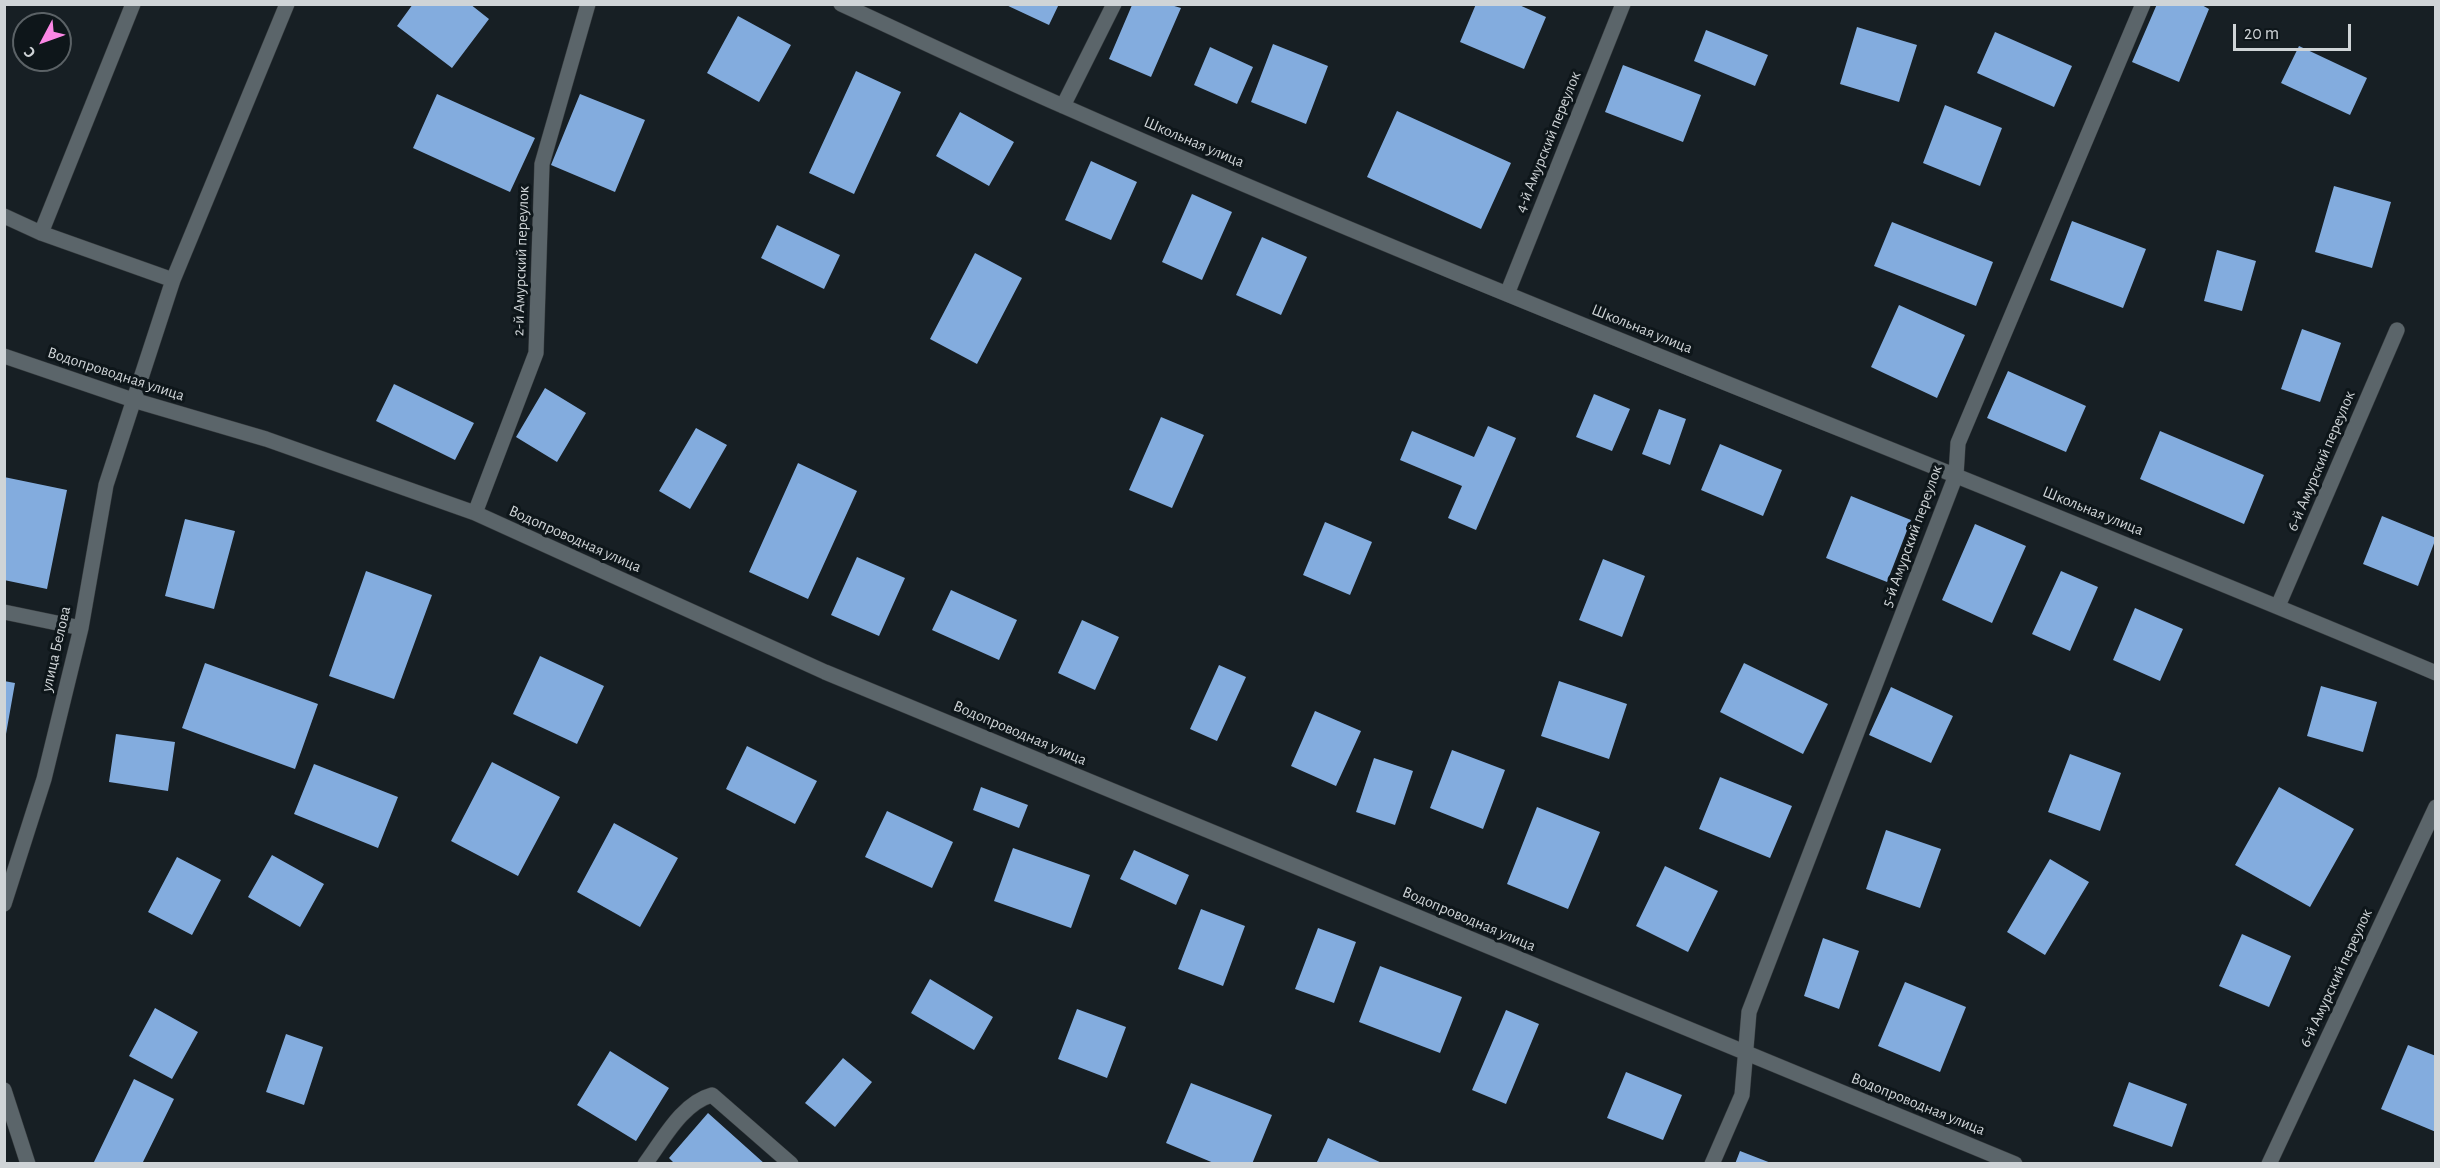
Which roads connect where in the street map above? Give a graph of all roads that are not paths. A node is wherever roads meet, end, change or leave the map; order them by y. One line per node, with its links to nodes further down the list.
1 (133, 4): 10 (street)
2 (287, 4): 11 (street, улица Белова)
3 (588, 4): 17 (street, 2-й Амурский переулок)
4 (842, 4): 8 (street, Школьная улица)
5 (1114, 4): 8 (street)
6 (1623, 4): 12 (street, 4-й Амурский переулок)
7 (2143, 4): 16 (street, 5-й Амурский переулок)
8 (1063, 106): 12 (street, Школьная улица)
9 (4, 216): 10 (street)
10 (41, 233): 11 (street)
11 (173, 280): 15 (street, улица Белова)
12 (1507, 294): 16 (street, Школьная улица)
13 (2397, 330): 18 (street, 6-й Амурский переулок)
14 (4, 356): 15 (street, Водопроводная улица)
15 (133, 400): 17 (street, Водопроводная улица); 20 (street, улица Белова)
16 (1956, 475): 18 (street, Школьная улица); 24 (street, 5-й Амурский переулок)
17 (475, 513): 24 (street, Водопроводная улица)
18 (2278, 606): 21 (street, Школьная улица)
19 (4, 612): 20 (street)
20 (81, 628): 23 (street, улица Белова)
21 (2436, 673)
22 (2436, 807): 31 (street, 6-й Амурский переулок)
23 (4, 904)
24 (1744, 1053): 29 (street, 5-й Амурский переулок); 30 (street, Водопроводная улица)
25 (4, 1090): 26 (street)
26 (28, 1164)
27 (645, 1164): 28 (street)
28 (791, 1164)
29 (1712, 1164)
30 (2015, 1164)
31 (2269, 1164)

